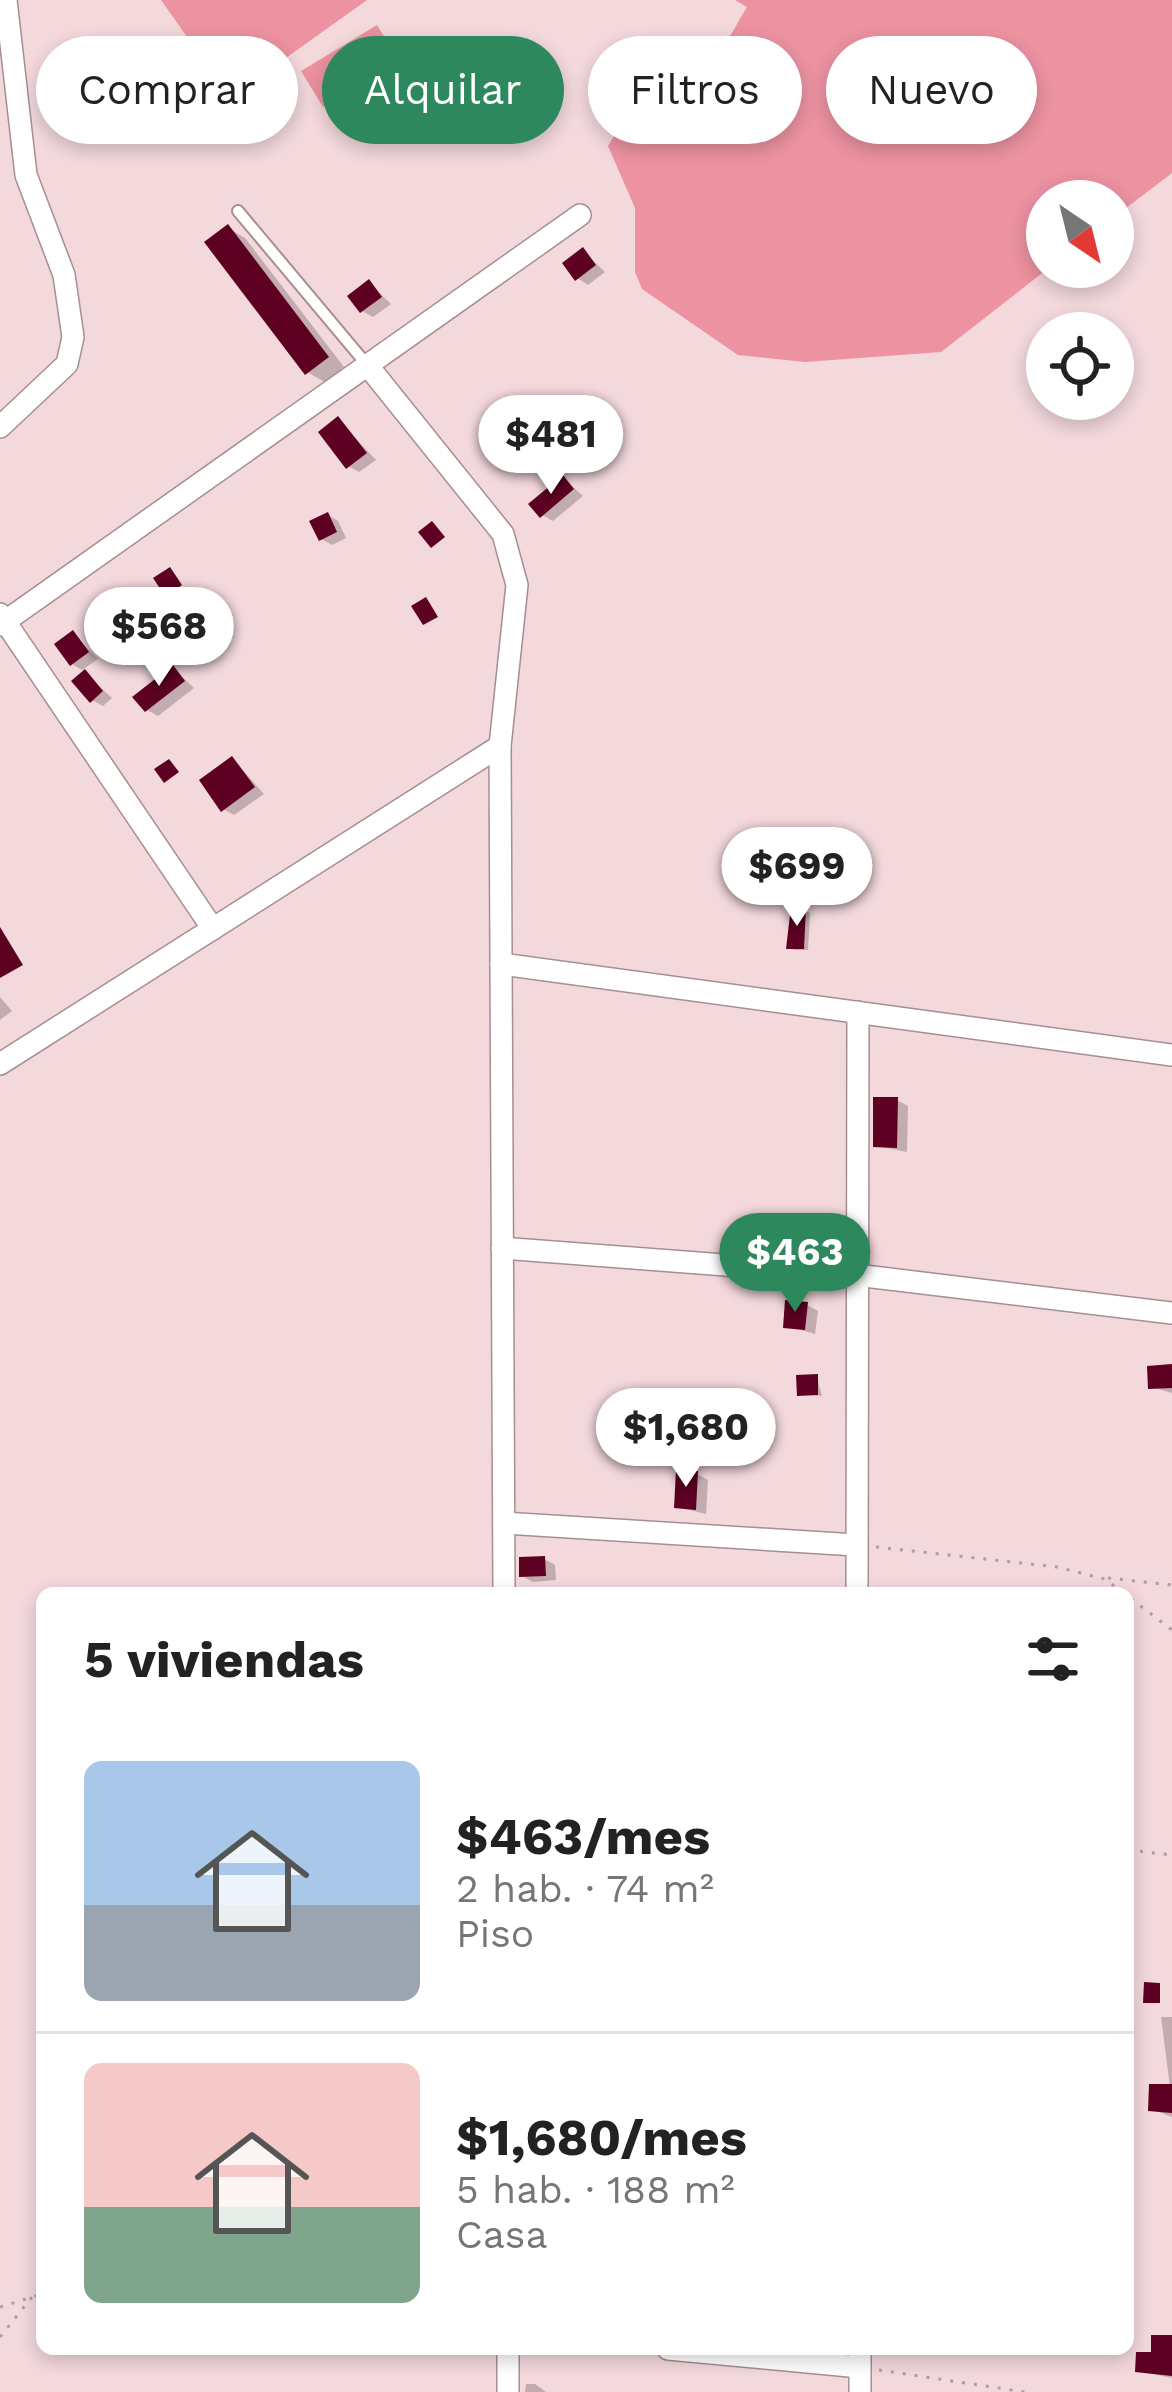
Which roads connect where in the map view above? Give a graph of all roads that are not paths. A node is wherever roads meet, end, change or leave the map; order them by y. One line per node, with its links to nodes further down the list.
1 (6, 0): 5 (street)
2 (238, 212): 4 (lane)
3 (580, 215): 4 (street)
4 (368, 365): 6 (street); 7 (street)
5 (0, 427)
6 (1, 620): 8 (street)
7 (500, 746): 8 (street); 9 (street)
8 (213, 929): 12 (street)
9 (501, 964): 10 (street); 13 (street)
10 (857, 1012): 11 (street); 14 (street)
11 (1172, 1054)
12 (0, 1064)
13 (502, 1248): 14 (street); 16 (street)
14 (856, 1275): 15 (street); 17 (street)
15 (1172, 1313)
16 (504, 1523): 17 (street); 18 (street)
17 (856, 1545): 19 (street)
18 (504, 1587)
19 (857, 1587)
20 (508, 2355): 23 (street)
21 (796, 2355): 22 (street)
22 (860, 2358): 24 (street)
23 (508, 2392)
24 (860, 2392)

